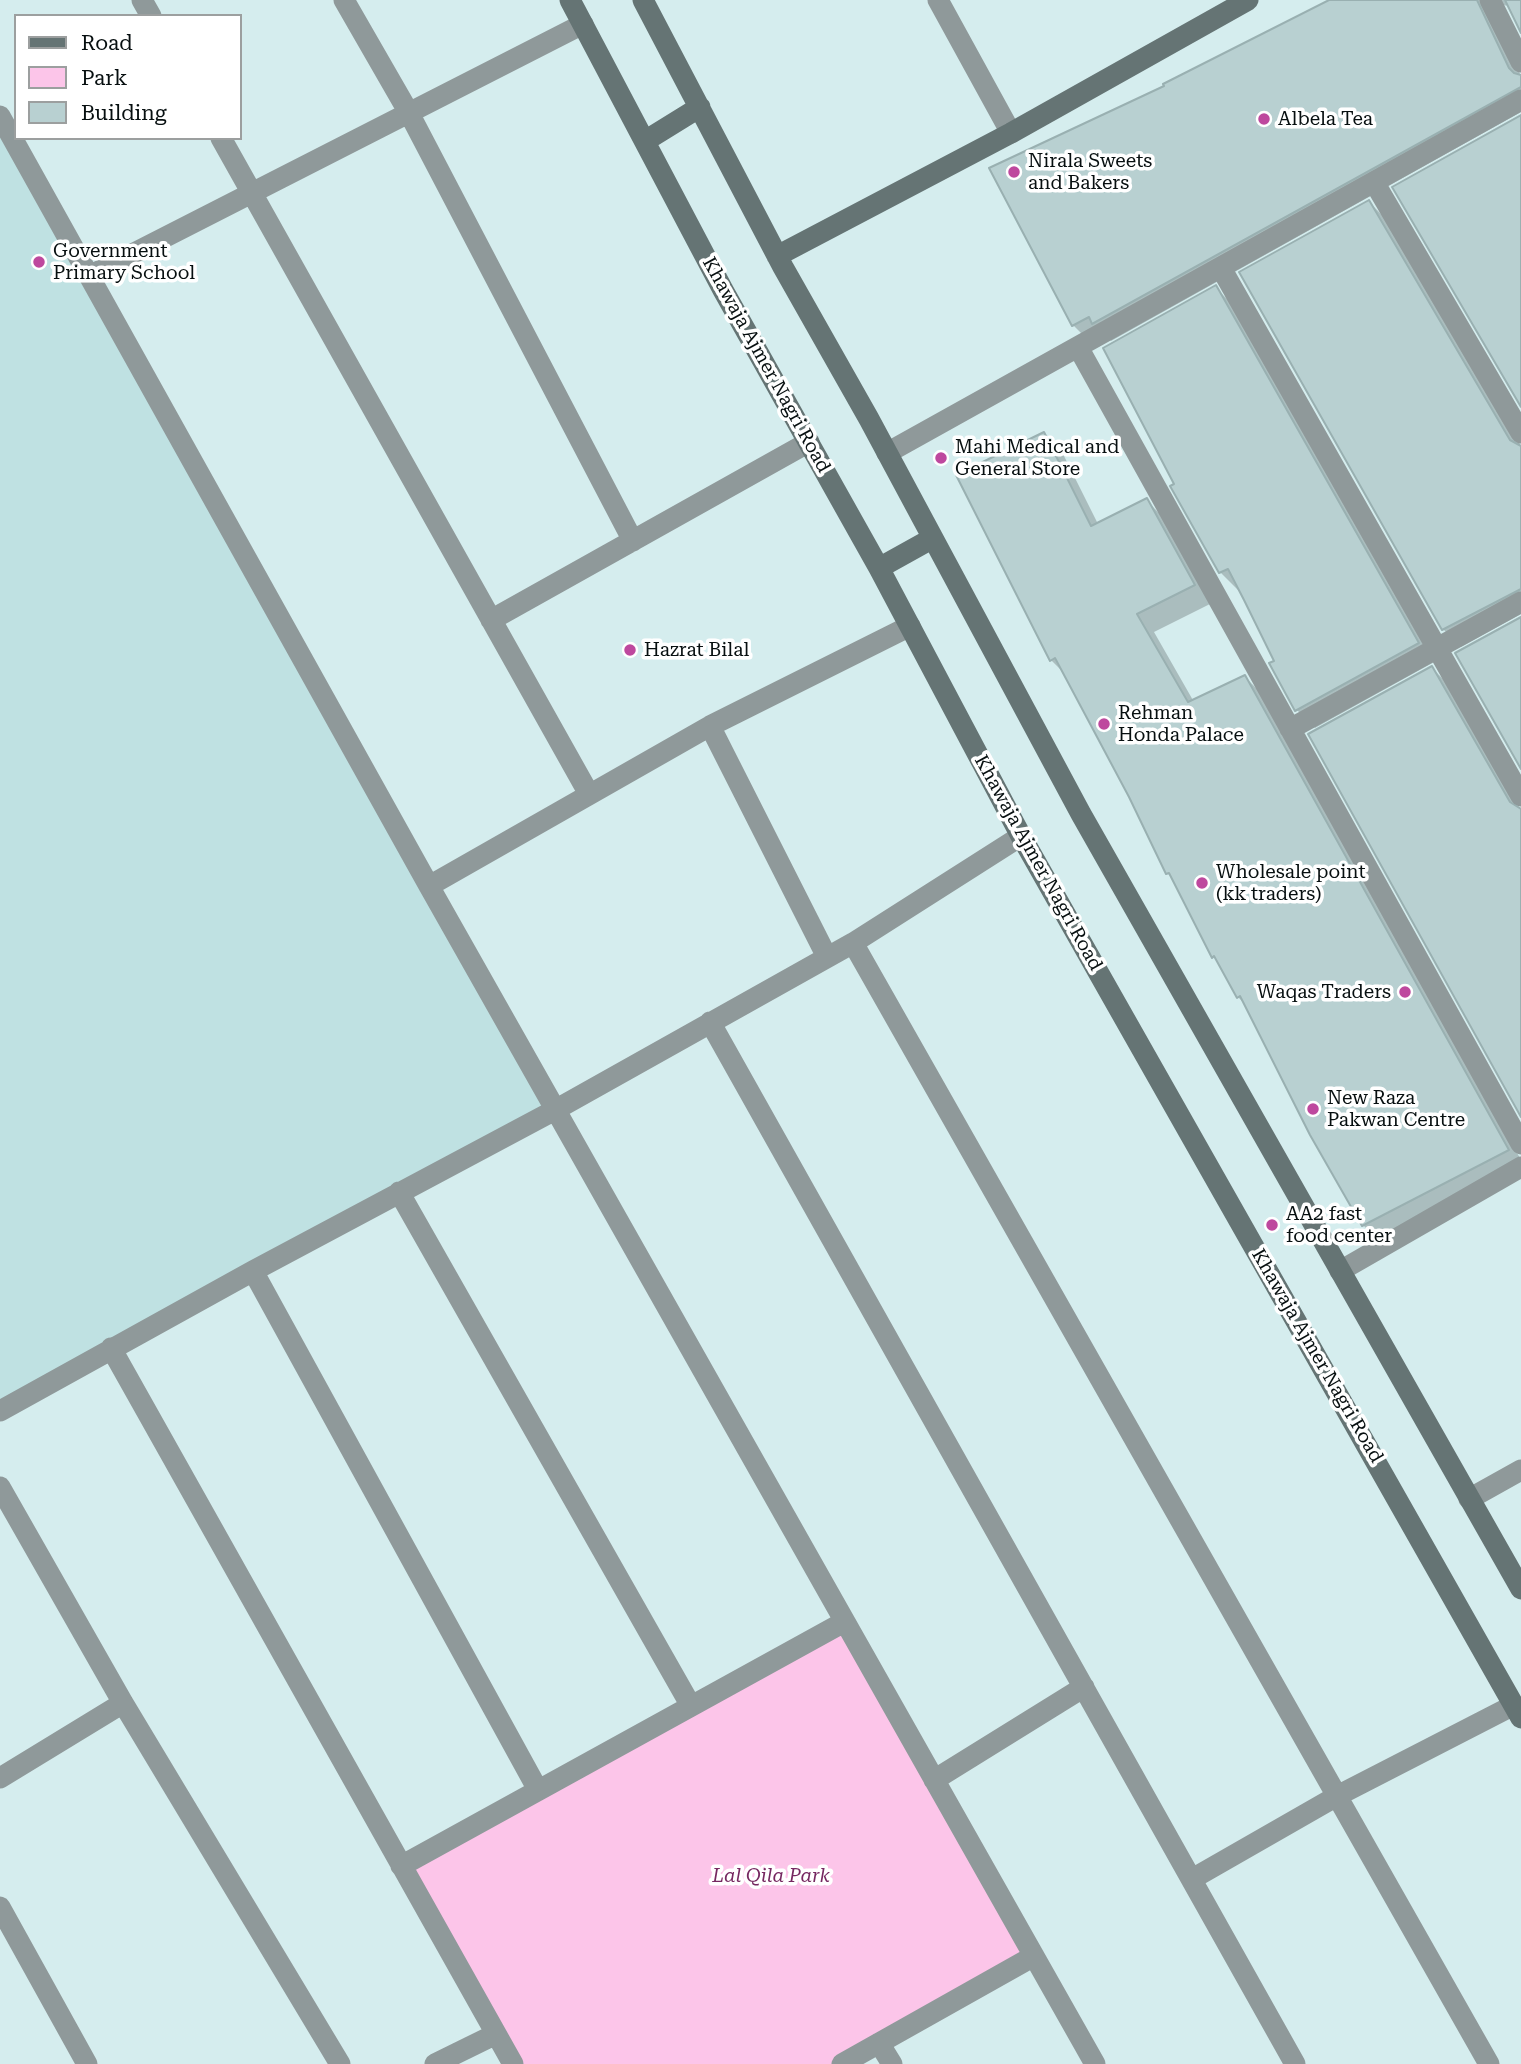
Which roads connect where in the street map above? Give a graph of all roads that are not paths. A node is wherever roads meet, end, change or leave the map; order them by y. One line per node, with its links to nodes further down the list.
1 (344, 0): 11 (street)
2 (570, 0): 7 (street, Khawaja Ajmer Nagri Road)
3 (643, 0): 10 (street)
4 (938, 0): 13 (street)
5 (1248, 0): 13 (street)
6 (1490, 0): 8 (street)
7 (583, 24): 11 (street); 15 (street, Khawaja Ajmer Nagri Road)
8 (1521, 62)
9 (1521, 100): 16 (street)
10 (699, 107): 15 (street); 18 (street)
11 (410, 113): 17 (street); 26 (street)
12 (0, 116): 20 (street)
13 (1011, 133): 18 (street)
14 (222, 140): 17 (street)
15 (645, 141): 23 (street, Khawaja Ajmer Nagri Road)
16 (1374, 182): 19 (street); 22 (street)
17 (252, 193): 20 (street); 29 (street)
18 (777, 256): 24 (street)
19 (1221, 268): 21 (street); 31 (street)
20 (89, 276): 37 (street)
21 (1078, 347): 24 (street); 33 (street)
22 (1521, 433)
23 (809, 442): 26 (street); 27 (street, Khawaja Ajmer Nagri Road)
24 (887, 453): 25 (street)
25 (933, 538): 27 (street); 46 (street)
26 (633, 541): 29 (street)
27 (879, 569): 30 (street, Khawaja Ajmer Nagri Road)
28 (1521, 602): 31 (street)
29 (491, 620): 34 (street)
30 (910, 626): 32 (street); 36 (street, Khawaja Ajmer Nagri Road)
31 (1437, 648): 33 (street); 35 (street)
32 (710, 726): 34 (street); 39 (street)
33 (1290, 729): 42 (street)
34 (589, 794): 37 (street)
35 (1521, 796)
36 (1021, 836): 38 (street); 57 (street, Khawaja Ajmer Nagri Road)
37 (429, 886): 41 (street)
38 (853, 943): 39 (street); 61 (street)
39 (827, 957): 40 (street)
40 (710, 1022): 41 (street); 54 (street)
41 (555, 1110): 44 (street); 53 (street)
42 (1521, 1144)
43 (1521, 1167): 46 (street)
44 (400, 1192): 45 (street); 56 (street)
45 (253, 1271): 47 (street); 60 (street)
46 (1340, 1271): 51 (street)
47 (111, 1348): 48 (street); 62 (street)
48 (0, 1411)
49 (1521, 1470): 51 (street)
50 (0, 1487): 55 (street)
51 (1469, 1499): 52 (street)
52 (1521, 1589)
53 (844, 1622): 56 (street); 59 (street)
54 (1084, 1687): 59 (street); 63 (street)
55 (123, 1703): 58 (street); 69 (street)
56 (691, 1706): 60 (street)
57 (1517, 1712): 61 (street)
58 (0, 1778)
59 (934, 1780): 65 (street)
60 (538, 1790): 62 (street)
61 (1337, 1796): 63 (street); 76 (street)
62 (401, 1866): 66 (street)
63 (1192, 1879): 75 (street)
64 (0, 1908): 68 (street)
65 (1034, 1956): 67 (street); 74 (street)
66 (496, 2034): 70 (street); 71 (street)
67 (879, 2043): 72 (street); 73 (street)
68 (87, 2064)
69 (340, 2064)
70 (435, 2064)
71 (513, 2064)
72 (842, 2064)
73 (892, 2064)
74 (1095, 2064)
75 (1296, 2064)
76 (1489, 2064)

